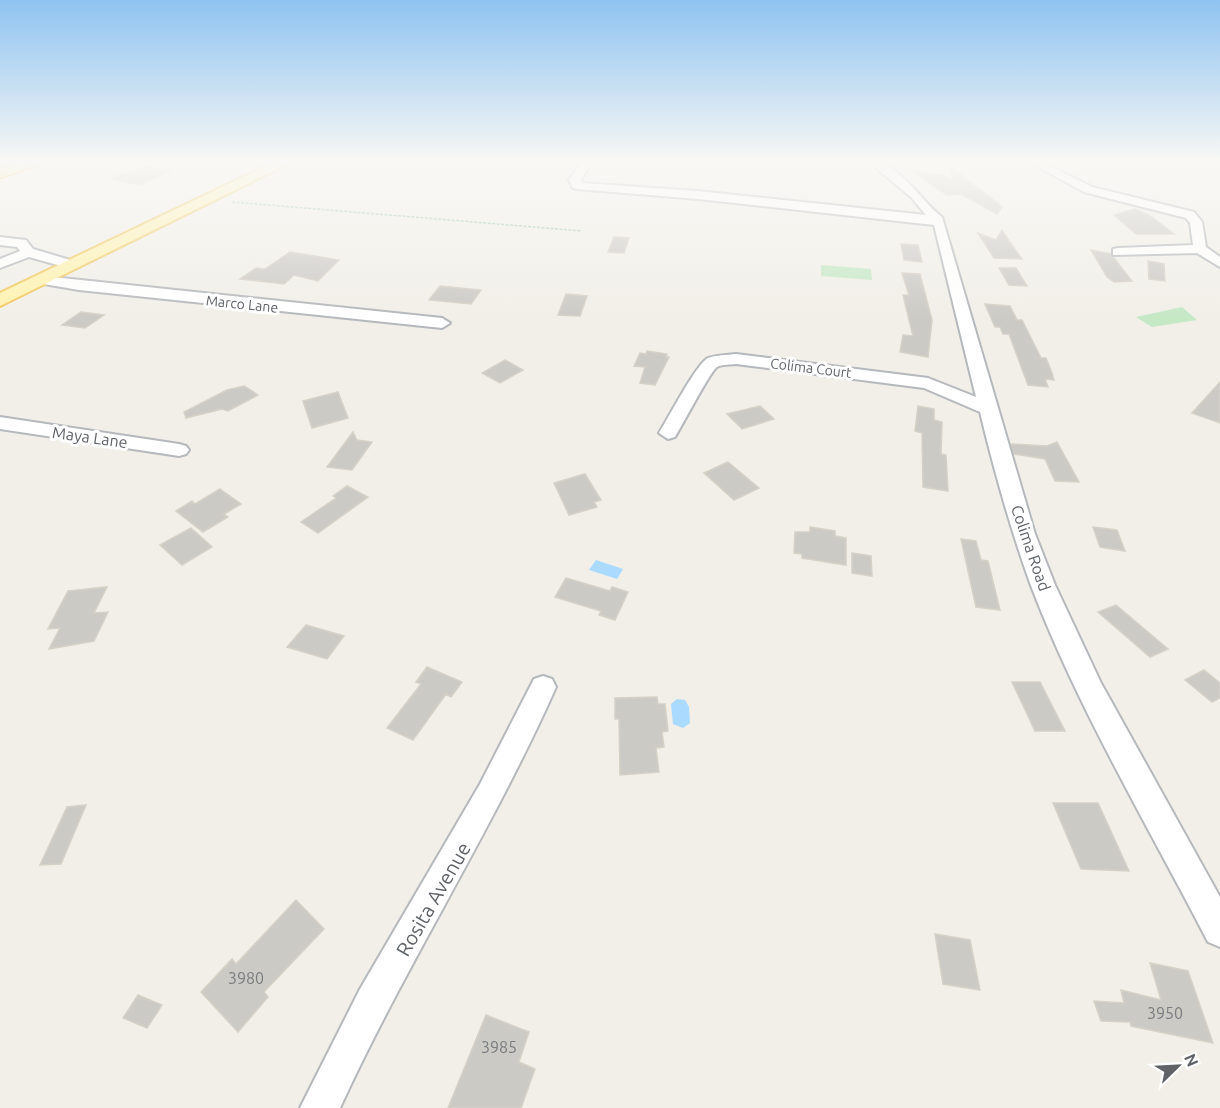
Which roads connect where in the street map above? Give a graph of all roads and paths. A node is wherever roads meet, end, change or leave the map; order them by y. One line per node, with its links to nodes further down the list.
1 (176, 215): 14 (main road)
2 (384, 215): 7 (path)
3 (887, 215): 6 (street)
4 (933, 215): 6 (street, Colima Road)
5 (1189, 215): 9 (street)
6 (938, 220): 18 (street, Colima Road)
7 (582, 231)
8 (0, 241): 10 (street)
9 (1200, 249): 11 (street); 12 (street)
10 (28, 252): 13 (street); 14 (street)
11 (1118, 252)
12 (1220, 263)
13 (0, 264)
14 (72, 266): 15 (main road)
15 (43, 280): 16 (main road); 17 (street, Marco Lane)
16 (2, 298)
17 (442, 323)
18 (988, 409): 20 (street, Colima Court); 23 (street, Colima Road)
19 (0, 423): 21 (street, Maya Lane)
20 (668, 433)
21 (179, 450)
22 (543, 687): 24 (street, Rosita Avenue)
23 (1220, 930)
24 (320, 1108)

